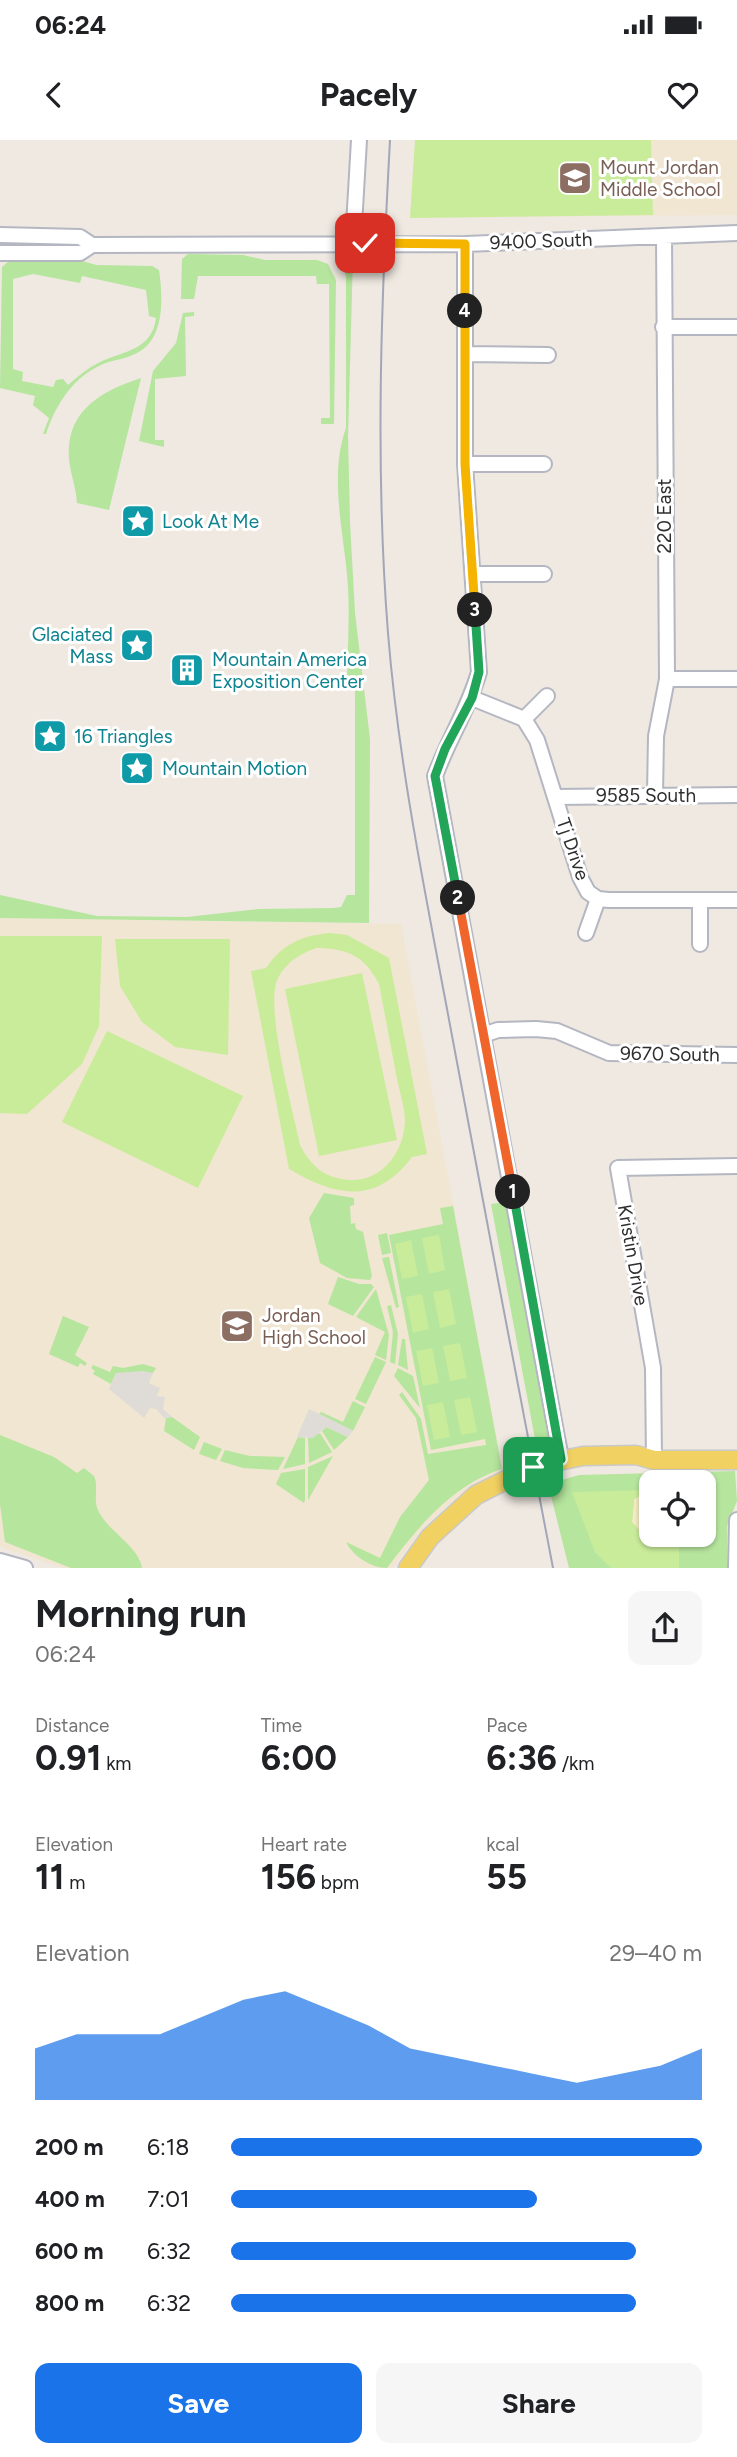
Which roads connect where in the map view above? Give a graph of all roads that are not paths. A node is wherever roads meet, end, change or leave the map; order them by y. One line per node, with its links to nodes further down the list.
1 (359, 140): 5 (street)
2 (737, 233): 4 (street, 9400 South)
3 (0, 235): 7 (street, 9400 South)
4 (664, 237): 6 (street, 9400 South); 9 (street, 220 East)
5 (353, 243): 6 (street, 9400 South); 7 (street, 9400 South)
6 (465, 244): 11 (street)
7 (92, 245): 8 (street, 9400 South)
8 (0, 253)
9 (663, 327): 10 (street); 17 (street, 220 East)
10 (737, 327)
11 (465, 354): 12 (street); 13 (street)
12 (548, 355)
13 (465, 464): 14 (street); 15 (street)
14 (544, 464)
15 (473, 574): 16 (street); 20 (street)
16 (544, 574)
17 (667, 679): 18 (street); 22 (street, 220 East)
18 (737, 679)
19 (547, 696): 21 (street)
20 (472, 698): 21 (street); 30 (street)
21 (524, 719): 24 (street, Tj Drive)
22 (655, 794): 23 (street, 9585 South); 24 (street, 9585 South)
23 (737, 795)
24 (556, 797): 25 (street, Tj Drive)
25 (598, 898): 26 (street, Tj Drive); 28 (street)
26 (701, 900): 27 (street, Tj Drive); 29 (street)
27 (737, 900)
28 (586, 933)
29 (700, 944)
30 (483, 1035): 31 (street, 9670 South); 33 (street)
31 (737, 1055)
32 (737, 1166): 34 (street, Kristin Drive)
33 (561, 1459): 34 (main road); 36 (main road)
34 (654, 1460): 35 (main road); 36 (main road)
35 (737, 1460)
36 (466, 1506): 40 (main road)
37 (737, 1520): 41 (street)
38 (0, 1561): 39 (street)
39 (25, 1568)
40 (408, 1568)
41 (736, 1568)

